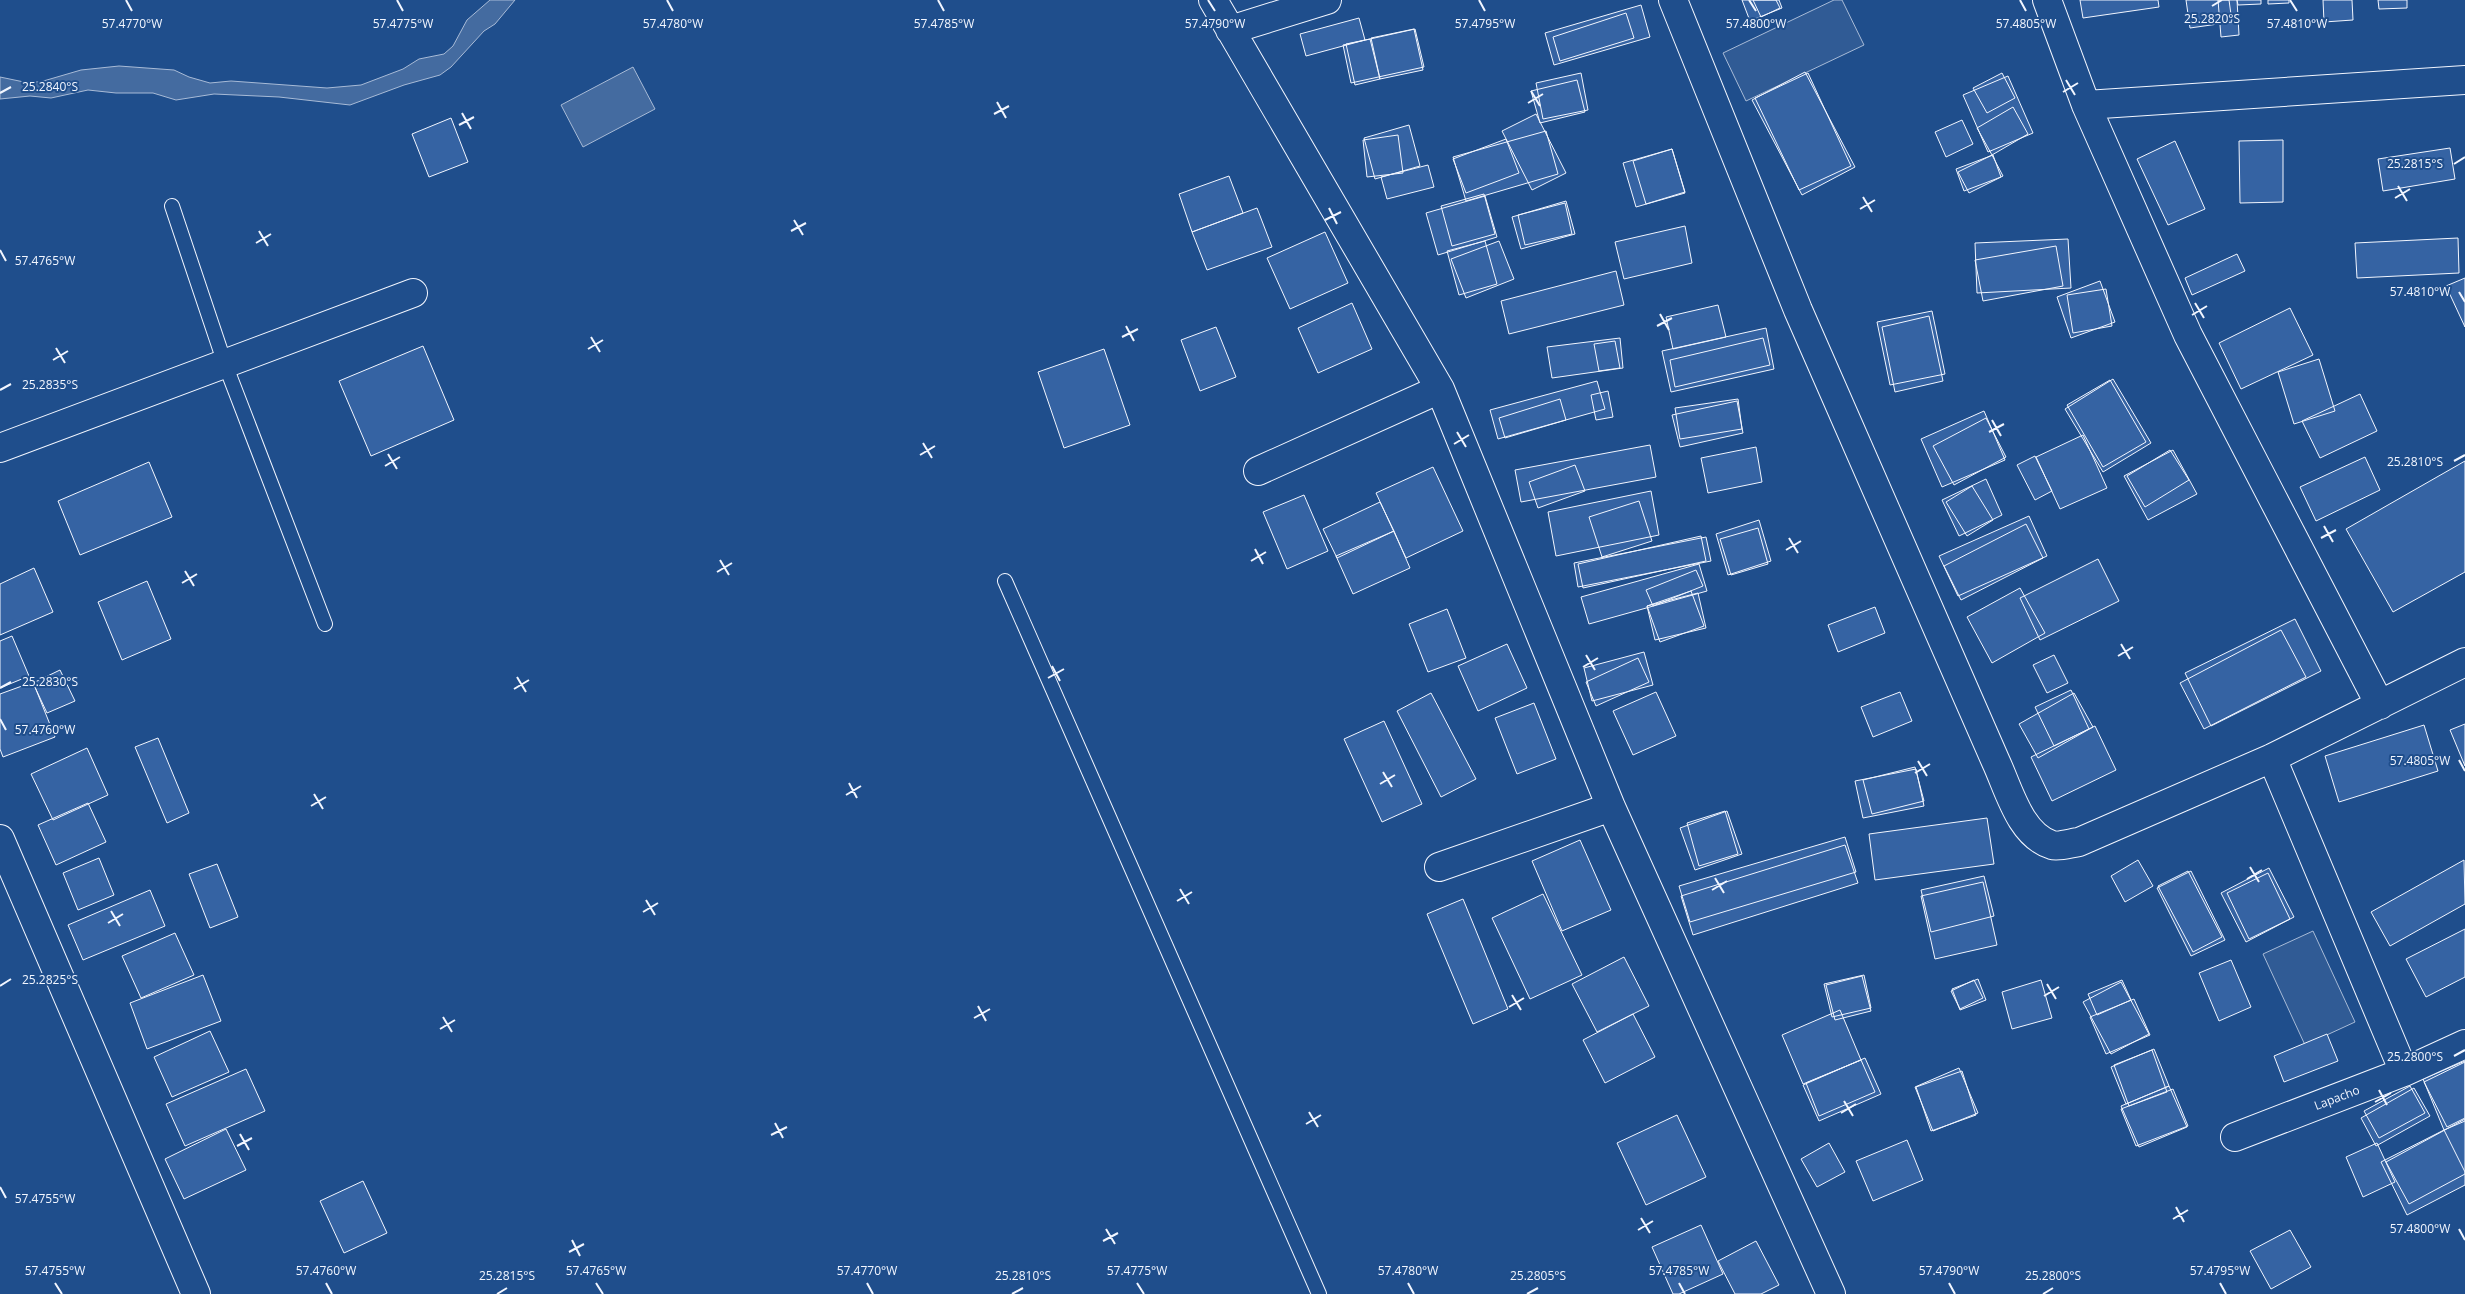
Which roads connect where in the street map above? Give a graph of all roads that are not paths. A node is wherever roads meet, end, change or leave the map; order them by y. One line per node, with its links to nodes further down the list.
1 (1213, 0): 5 (street)
2 (1327, 0): 5 (street)
3 (1673, 0): 18 (street)
4 (2048, 0): 7 (street)
5 (1230, 30): 11 (street)
6 (2465, 80): 7 (street)
7 (2086, 105): 17 (street)
8 (172, 206): 10 (lane)
9 (414, 293): 10 (street)
10 (225, 364): 12 (street); 15 (lane)
11 (1440, 389): 13 (street); 19 (street)
12 (0, 448)
13 (1258, 471)
14 (1004, 580): 26 (lane)
15 (325, 624)
16 (2465, 662): 17 (street)
17 (2380, 705): 18 (street)
18 (2272, 758): 23 (street)
19 (1611, 807): 21 (street); 27 (street)
20 (0, 838): 25 (street)
21 (1439, 867)
22 (2465, 1044): 23 (street, Lapacho)
23 (2404, 1072): 24 (street, Lapacho)
24 (2235, 1137)
25 (196, 1294)
26 (1319, 1294)
27 (1832, 1294)

